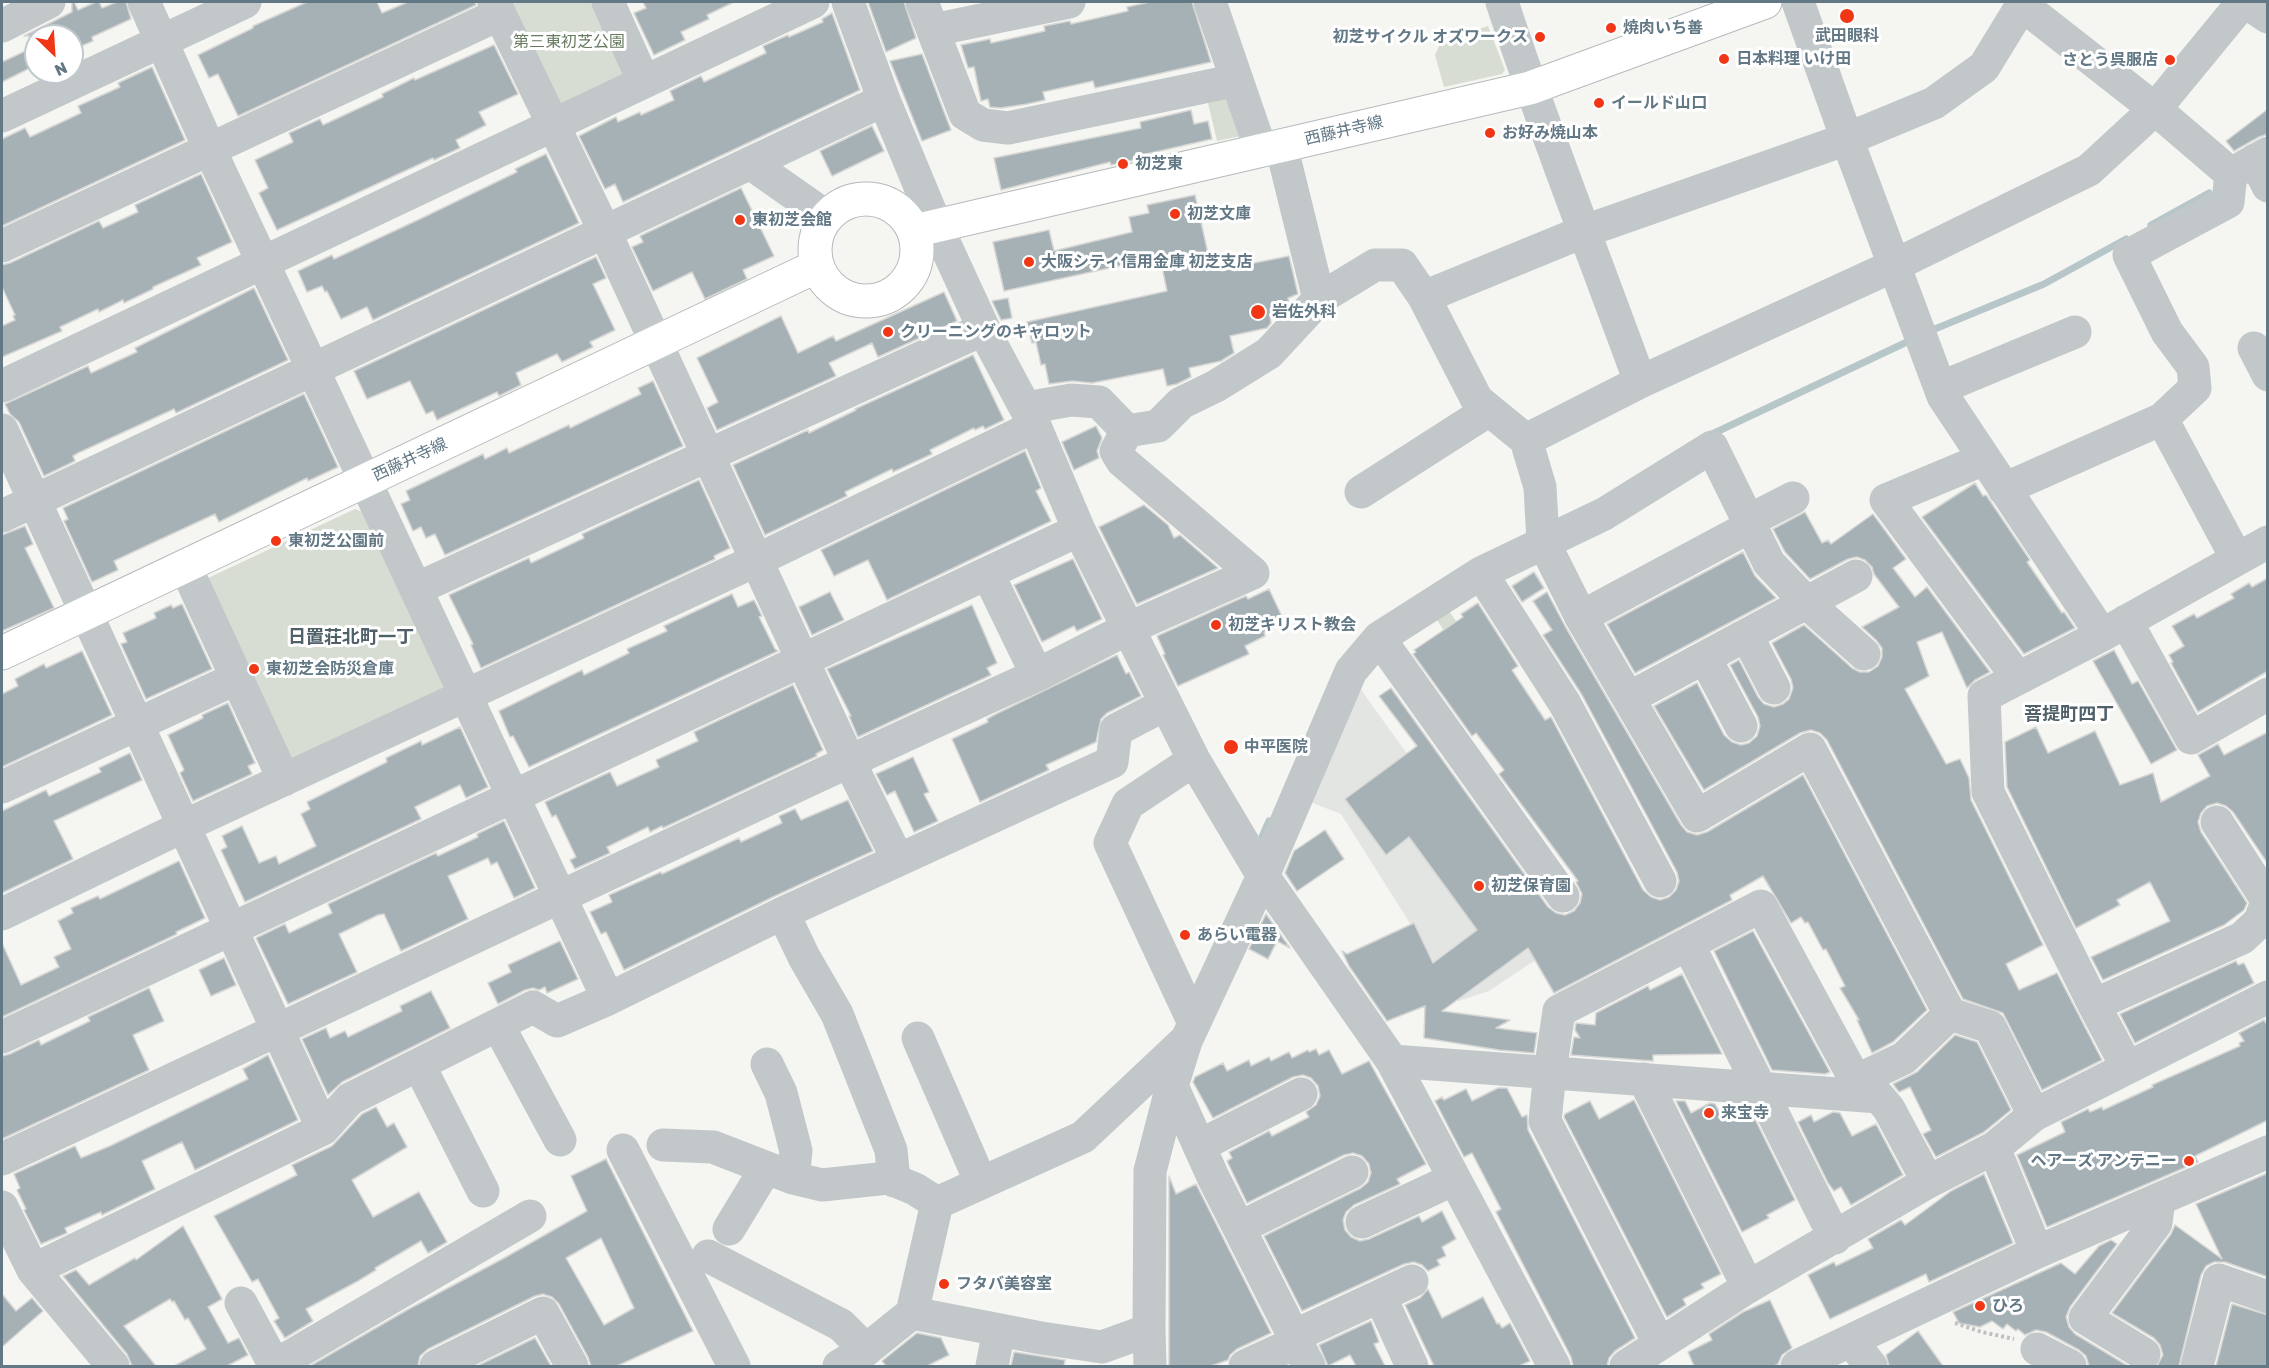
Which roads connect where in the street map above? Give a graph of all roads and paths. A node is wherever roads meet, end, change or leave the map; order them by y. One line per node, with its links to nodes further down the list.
1 (49, 2): 17 (street)
2 (144, 2): 18 (street)
3 (245, 2): 18 (street)
4 (608, 2): 20 (street)
5 (813, 2): 20 (street)
6 (848, 2): 22 (street)
7 (1069, 2): 15 (street)
8 (1210, 2): 19 (street)
9 (1502, 2): 21 (street)
10 (1765, 2): 21 (main road, 西藤井寺線)
11 (1798, 2): 26 (street)
12 (2245, 2): 16 (street); 23 (street)
13 (2022, 4): 23 (street); 26 (street)
14 (497, 8): 25 (street); 28 (street)
15 (927, 16): 19 (street)
16 (2268, 17)
17 (2, 26)
18 (161, 41): 24 (street); 28 (street)
19 (1237, 80): 27 (street)
20 (644, 81): 25 (street)
21 (1530, 88): 27 (main road, 西藤井寺線); 33 (street)
22 (884, 100): 29 (street); 32 (street)
23 (2155, 109): 30 (street); 38 (street)
24 (2, 116)
25 (553, 125): 34 (street); 36 (street)
26 (1847, 139): 33 (street); 38 (street)
27 (1271, 148): 32 (main road, 西藤井寺線); 40 (street)
28 (210, 150): 35 (street); 36 (street)
29 (750, 163): 31 (street); 34 (street)
30 (2255, 168): 50 (street)
31 (827, 217): 32 (main road); 37 (main road)
32 (925, 228): 37 (main road); 41 (street)
33 (1586, 231): 39 (street); 45 (street)
34 (605, 232): 43 (street); 44 (street)
35 (2, 246)
36 (262, 261): 44 (street); 46 (street)
37 (818, 266): 43 (main road, 西藤井寺線)
38 (1893, 266): 45 (street); 47 (street)
39 (1425, 297): 40 (street); 48 (street)
40 (1319, 299): 52 (street)
41 (984, 328): 49 (street); 54 (street)
42 (2075, 332): 47 (street)
43 (657, 343): 54 (street); 56 (main road, 西藤井寺線)
44 (313, 369): 56 (street); 60 (street)
45 (1640, 382): 53 (street)
46 (2, 386)
47 (1940, 388): 55 (street)
48 (1489, 410): 53 (street); 58 (street)
49 (1031, 417): 52 (street); 63 (street); 66 (street)
50 (2162, 419): 57 (street); 67 (street)
51 (2, 430): 60 (street)
52 (1127, 431): 77 (street)
53 (1526, 440): 64 (street)
54 (708, 455): 66 (street); 72 (street)
55 (1984, 459): 57 (street); 86 (street)
56 (366, 480): 68 (main road, 西藤井寺線); 72 (street)
57 (2004, 489): 76 (street)
58 (1360, 492)
59 (1793, 498): 62 (street)
60 (34, 501): 61 (street); 74 (street)
61 (2, 516)
62 (1749, 523): 64 (street); 73 (street); 75 (street)
63 (1079, 530): 70 (street); 77 (street)
64 (1543, 541): 69 (street); 75 (street)
65 (2268, 542): 67 (street)
66 (757, 560): 83 (street); 89 (street)
67 (2237, 560): 76 (street)
68 (185, 566): 74 (main road, 西藤井寺線); 85 (street)
69 (1481, 573): 79 (street); 103 (street)
70 (988, 574): 83 (street); 84 (street)
71 (1856, 576): 73 (street)
72 (416, 589): 89 (street)
73 (1807, 603): 78 (street); 81 (street)
74 (86, 614): 80 (main road, 西藤井寺線); 92 (street)
75 (1581, 617): 90 (street)
76 (2114, 628): 86 (street); 88 (street)
77 (1127, 629): 84 (street); 91 (street)
78 (1747, 636): 82 (street); 87 (street)
79 (1379, 638): 102 (street); 104 (street)
80 (2, 653)
81 (1864, 654)
82 (1705, 658): 90 (street); 93 (street)
83 (802, 659): 95 (street); 98 (street)
84 (1037, 675): 95 (street)
85 (237, 678): 92 (street); 96 (street)
86 (2018, 678): 113 (street)
87 (1774, 688)
88 (2268, 694)
89 (466, 696): 96 (street); 98 (street)
90 (1629, 698): 114 (street)
91 (1166, 704): 94 (street); 101 (street)
92 (136, 724): 97 (street); 100 (street)
93 (1741, 726)
94 (1194, 760): 102 (street); 117 (street)
95 (849, 761): 101 (street); 105 (street)
96 (284, 780): 100 (street)
97 (2, 787)
98 (513, 797): 105 (street); 109 (street)
99 (2217, 822): 106 (street)
100 (184, 826): 108 (street); 109 (street)
101 (898, 860): 107 (street)
102 (1263, 876): 117 (street); 120 (street)
103 (1660, 881)
104 (1563, 896)
105 (560, 898): 112 (street); 116 (street)
106 (2267, 899): 113 (street)
107 (783, 913): 112 (street); 142 (street)
108 (2, 914)
109 (231, 928): 116 (street); 118 (street)
110 (1688, 944): 124 (street); 127 (street); 128 (street)
111 (2268, 997): 123 (street)
112 (608, 999): 115 (street)
113 (2094, 1005): 123 (street)
114 (1950, 1014): 128 (street); 130 (street)
115 (498, 1025): 122 (street); 132 (street)
116 (278, 1031): 131 (street); 138 (street)
117 (1190, 1032): 126 (street); 144 (street)
118 (2, 1038)
119 (918, 1038): 144 (street)
120 (1392, 1061): 124 (street); 141 (street)
121 (767, 1064): 140 (street)
122 (419, 1065): 131 (street); 145 (street)
123 (2127, 1066): 130 (street)
124 (1550, 1072): 125 (street); 167 (street)
125 (1644, 1079): 127 (street); 158 (street)
126 (1172, 1086): 134 (street); 165 (street)
127 (1761, 1088): 128 (street); 153 (street)
128 (1860, 1089): 143 (street)
129 (1301, 1094): 134 (street)
130 (2034, 1115): 135 (street)
131 (323, 1129): 156 (street)
132 (560, 1140)
133 (663, 1145): 140 (street)
134 (1199, 1146): 151 (street)
135 (1994, 1148): 143 (street); 154 (street)
136 (623, 1150): 177 (street)
137 (2268, 1152): 146 (street)
138 (2, 1159)
139 (1352, 1172): 151 (street)
140 (780, 1173): 142 (street); 152 (street)
141 (1454, 1179): 150 (street); 182 (street)
142 (894, 1181): 147 (street)
143 (1928, 1182): 153 (street)
144 (981, 1183): 147 (street)
145 (483, 1191)
146 (2159, 1199): 154 (street); 170 (street)
147 (937, 1203): 163 (street)
148 (3, 1214): 156 (street)
149 (530, 1216): 171 (street)
150 (1362, 1222)
151 (1239, 1228): 168 (street)
152 (729, 1229)
153 (1835, 1238): 158 (street)
154 (2037, 1252): 161 (street)
155 (708, 1256): 172 (street)
156 (33, 1270): 173 (street)
157 (1412, 1281): 159 (street)
158 (1748, 1287): 167 (street)
159 (1380, 1296): 168 (street); 181 (street)
160 (2268, 1297): 187 (street)
161 (1932, 1302): 166 (street); 169 (path)
162 (241, 1303): 174 (street)
163 (912, 1313): 164 (street); 172 (street)
164 (999, 1330): 165 (street); 178 (street)
165 (1149, 1330): 179 (street)
166 (1851, 1341): 184 (street); 185 (street)
167 (1659, 1343): 183 (street)
168 (1300, 1348): 180 (street)
169 (2037, 1349): 186 (street)
170 (2144, 1354)
171 (311, 1357): 174 (street)
172 (853, 1358)
173 (113, 1366)
174 (275, 1366)
175 (436, 1366): 176 (street)
176 (572, 1366)
177 (734, 1366)
178 (992, 1366)
179 (1150, 1366)
180 (1245, 1366)
181 (1412, 1366)
182 (1554, 1366)
183 (1626, 1366)
184 (1797, 1366)
185 (1871, 1366)
186 (2070, 1366)
187 (2197, 1366)

